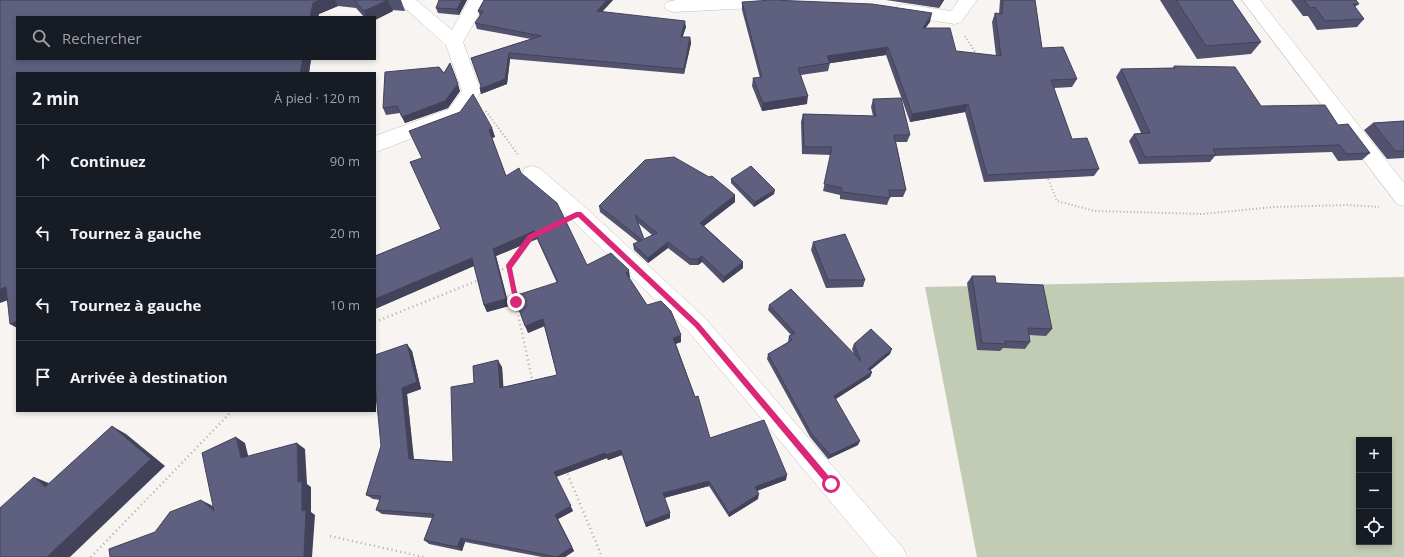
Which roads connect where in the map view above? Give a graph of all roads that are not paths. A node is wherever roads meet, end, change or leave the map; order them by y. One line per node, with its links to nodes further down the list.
1 (405, 0): 8 (street)
2 (478, 0): 8 (street)
3 (968, 0): 7 (street)
4 (1251, 0): 11 (street)
5 (787, 1): 6 (street)
6 (673, 6)
7 (886, 8)
8 (454, 42): 9 (street)
9 (376, 144)
10 (532, 174): 12 (street)
11 (1404, 198)
12 (894, 557)

